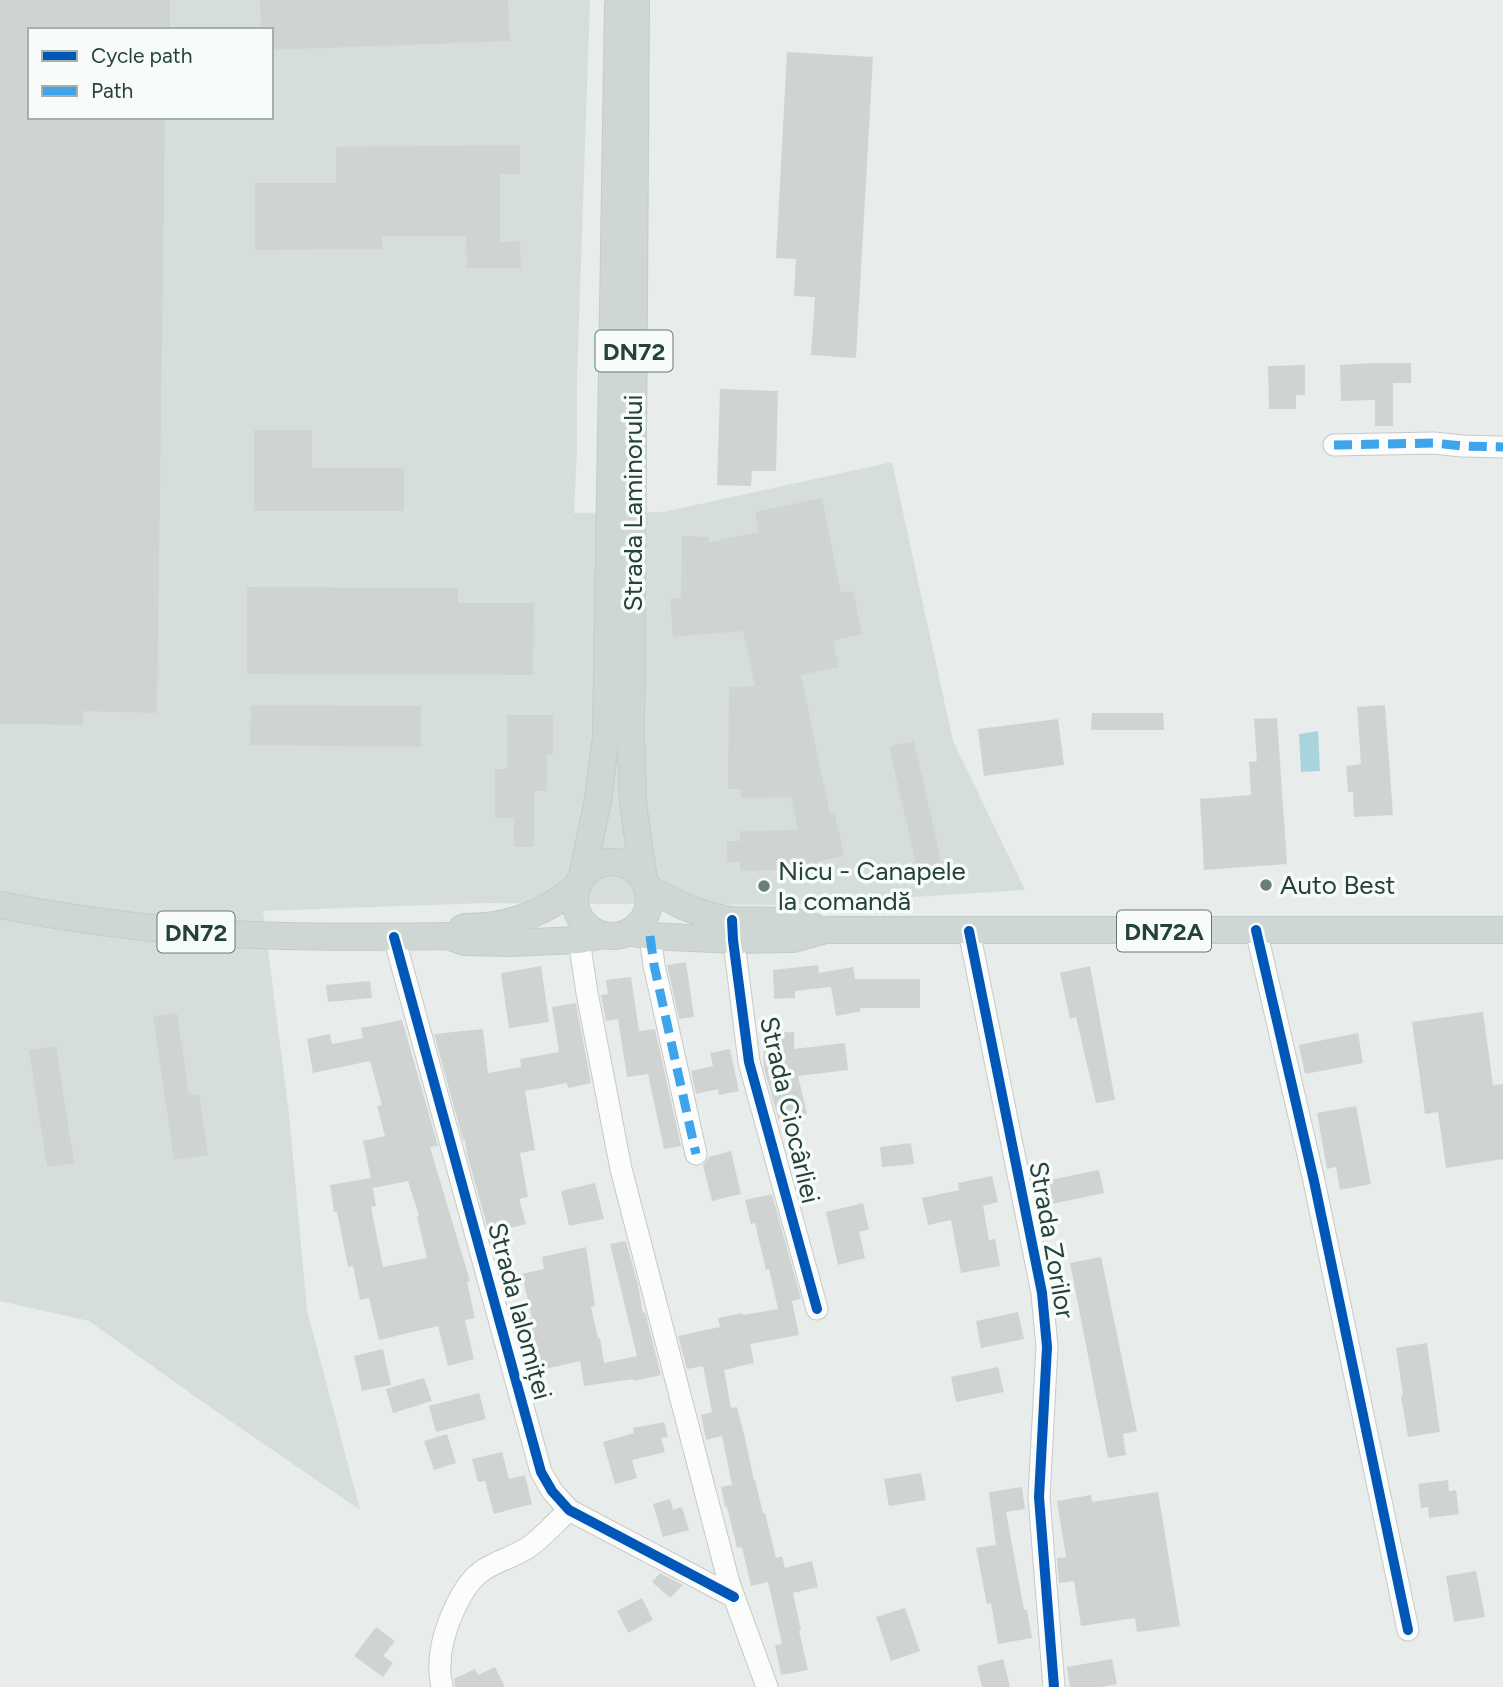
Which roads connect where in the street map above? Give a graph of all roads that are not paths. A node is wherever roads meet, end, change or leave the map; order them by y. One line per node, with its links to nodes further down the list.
1 (618, 0): 5 (main road, Strada Laminorului)
2 (636, 0): 6 (main road, Strada Laminorului / DN72)
3 (1334, 445): 4 (street)
4 (1503, 447)
5 (579, 882): 6 (main road, DN72); 12 (main road, DN72); 13 (main road)
6 (646, 884): 8 (main road, DN72A); 13 (main road, DN72)
7 (0, 905): 14 (main road, DN72)
8 (733, 930): 11 (main road, DN72A); 13 (main road, DN72A); 16 (street, Strada Ciocârliei)
9 (1255, 930): 10 (main road, DN72A); 11 (main road, DN72A); 19 (street)
10 (1503, 930)
11 (969, 931): 22 (street, Strada Zorilor)
12 (448, 936): 13 (main road, DN72); 14 (main road, DN72)
13 (615, 936): 15 (street); 18 (street)
14 (394, 937): 17 (street, Strada Ialomiței)
15 (696, 1154)
16 (817, 1309)
17 (569, 1510): 18 (street, Strada Ialomiței); 20 (street)
18 (734, 1597): 21 (street)
19 (1408, 1630)
20 (442, 1687)
21 (767, 1687)
22 (1054, 1687)

